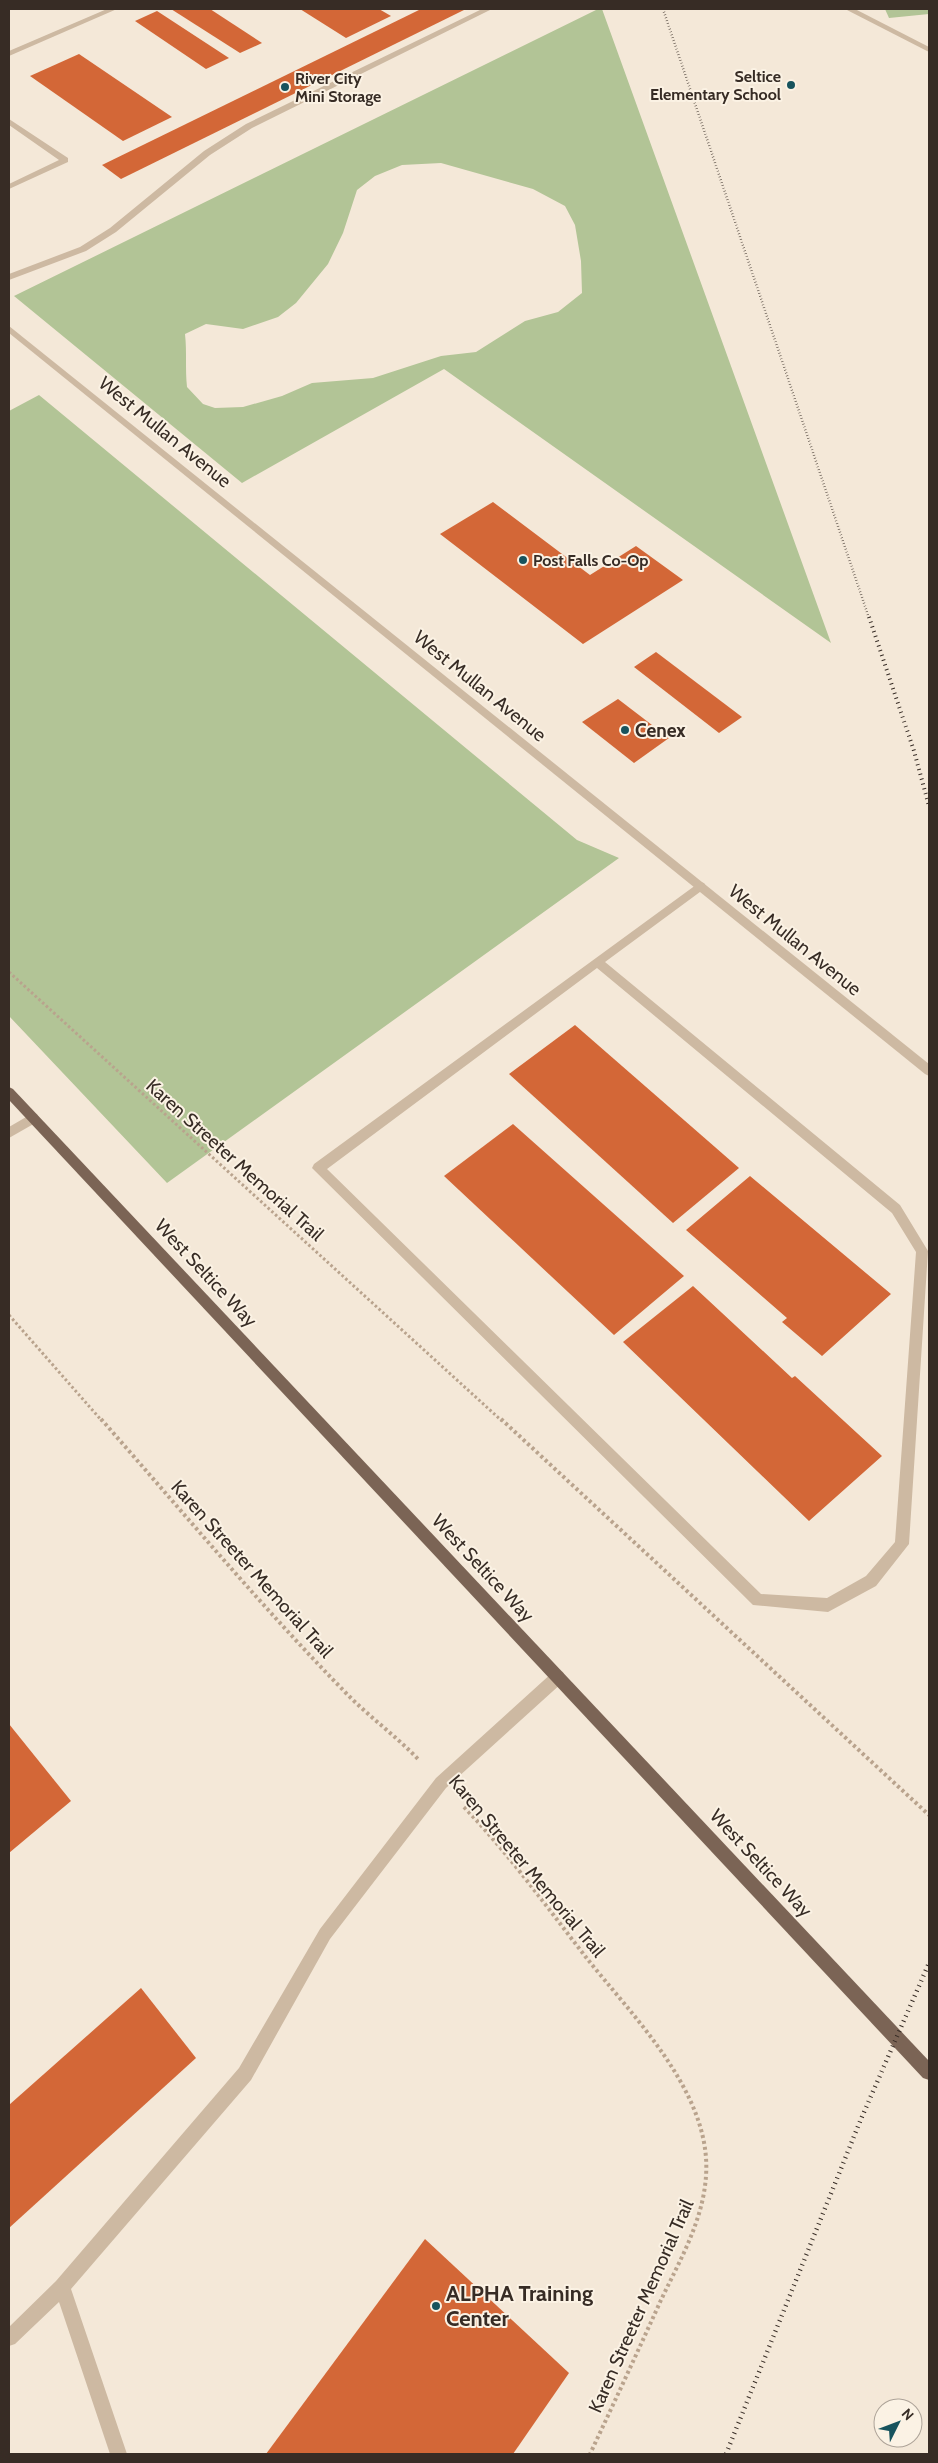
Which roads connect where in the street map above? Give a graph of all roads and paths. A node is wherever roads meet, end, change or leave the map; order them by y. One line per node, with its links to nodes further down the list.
1 (113, 9): 5 (street)
2 (488, 9): 8 (street)
3 (849, 9): 4 (street)
4 (929, 50)
5 (9, 54)
6 (9, 121): 7 (street)
7 (9, 187)
8 (9, 277)
9 (9, 329): 10 (street, West Mullan Avenue)
10 (700, 886): 11 (street); 13 (street, West Mullan Avenue)
11 (597, 962): 11 (street)
12 (9, 972): 20 (path, Karen Streeter Memorial Trail)
13 (929, 1071)
14 (9, 1092): 15 (main road, West Seltice Way)
15 (33, 1118): 16 (street); 18 (main road, West Seltice Way)
16 (9, 1133)
17 (9, 1315): 19 (path, Karen Streeter Memorial Trail)
18 (558, 1677): 19 (street); 21 (main road, West Seltice Way)
19 (442, 1783): 22 (street); 25 (path, Karen Streeter Memorial Trail)
20 (929, 1816)
21 (929, 2072)
22 (62, 2287): 23 (street); 24 (street)
23 (9, 2338)
24 (118, 2454)
25 (590, 2454)

